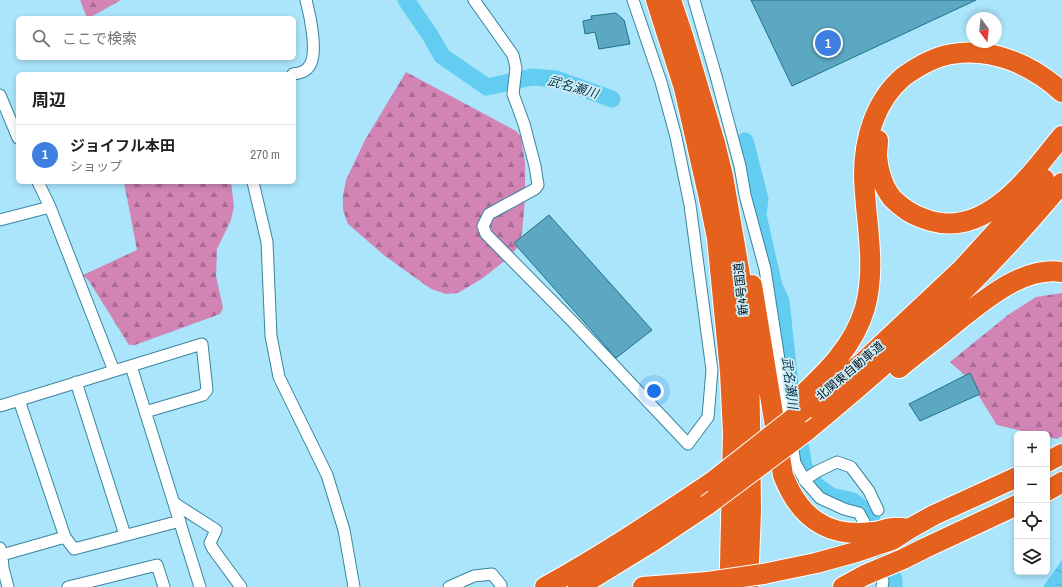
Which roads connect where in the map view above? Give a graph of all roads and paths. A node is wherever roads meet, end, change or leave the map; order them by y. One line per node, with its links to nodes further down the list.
1 (306, 0): 9 (street)
2 (474, 0): 26 (street)
3 (633, 0): 26 (street)
4 (642, 0): 20 (highway)
5 (656, 0): 20 (highway, 新4号国道)
6 (671, 0): 15 (highway, 新4号国道)
7 (684, 0): 15 (highway)
8 (694, 0): 38 (street)
9 (296, 73)
10 (1062, 92): 32 (highway)
11 (0, 95): 13 (street)
12 (1062, 108): 14 (highway)
13 (16, 133)
14 (1062, 136)
15 (715, 143): 23 (highway, 新4号国道)
16 (1062, 157): 32 (highway, 北関東自動車道)
17 (1062, 183): 34 (highway, 北関東自動車道)
18 (39, 184): 21 (street)
19 (253, 184): 59 (street)
20 (708, 194): 25 (highway, 新4号国道)
21 (50, 207): 22 (street); 28 (street)
22 (0, 220)
23 (732, 228): 46 (highway); 52 (highway, 新4号国道)
24 (1062, 272): 34 (highway)
25 (722, 294): 26 (street); 64 (highway, 新4号国道)
26 (702, 295)
27 (131, 366): 28 (street); 33 (street); 33 (street)
28 (114, 371): 29 (street)
29 (76, 382): 30 (street); 47 (street)
30 (19, 400): 31 (street); 48 (street)
31 (1, 403)
32 (802, 404): 61 (highway)
33 (145, 412): 41 (street)
34 (805, 437): 62 (highway, 北関東自動車道, bridge)
35 (1062, 454): 36 (highway)
36 (1050, 460)
37 (1014, 478): 46 (highway)
38 (804, 480): 43 (street); 45 (street)
39 (1062, 482): 40 (highway)
40 (1050, 488)
41 (174, 503): 44 (street); 58 (street)
42 (1014, 506): 49 (highway)
43 (878, 510)
44 (180, 521): 47 (street); 57 (street)
45 (864, 522)
46 (909, 529): 52 (highway)
47 (126, 535): 48 (street)
48 (65, 537): 50 (street)
49 (925, 548): 52 (highway); 66 (highway)
50 (1, 552): 51 (street)
51 (2, 568): 54 (street)
52 (758, 582): 63 (highway, bridge); 65 (highway)
53 (502, 585): 60 (street)
54 (8, 587)
55 (68, 587): 56 (street)
56 (164, 587)
57 (200, 587)
58 (241, 587)
59 (354, 587)
60 (449, 587)
61 (545, 587)
62 (578, 587)
63 (643, 587)
64 (728, 587)
65 (738, 587)
66 (843, 587)

